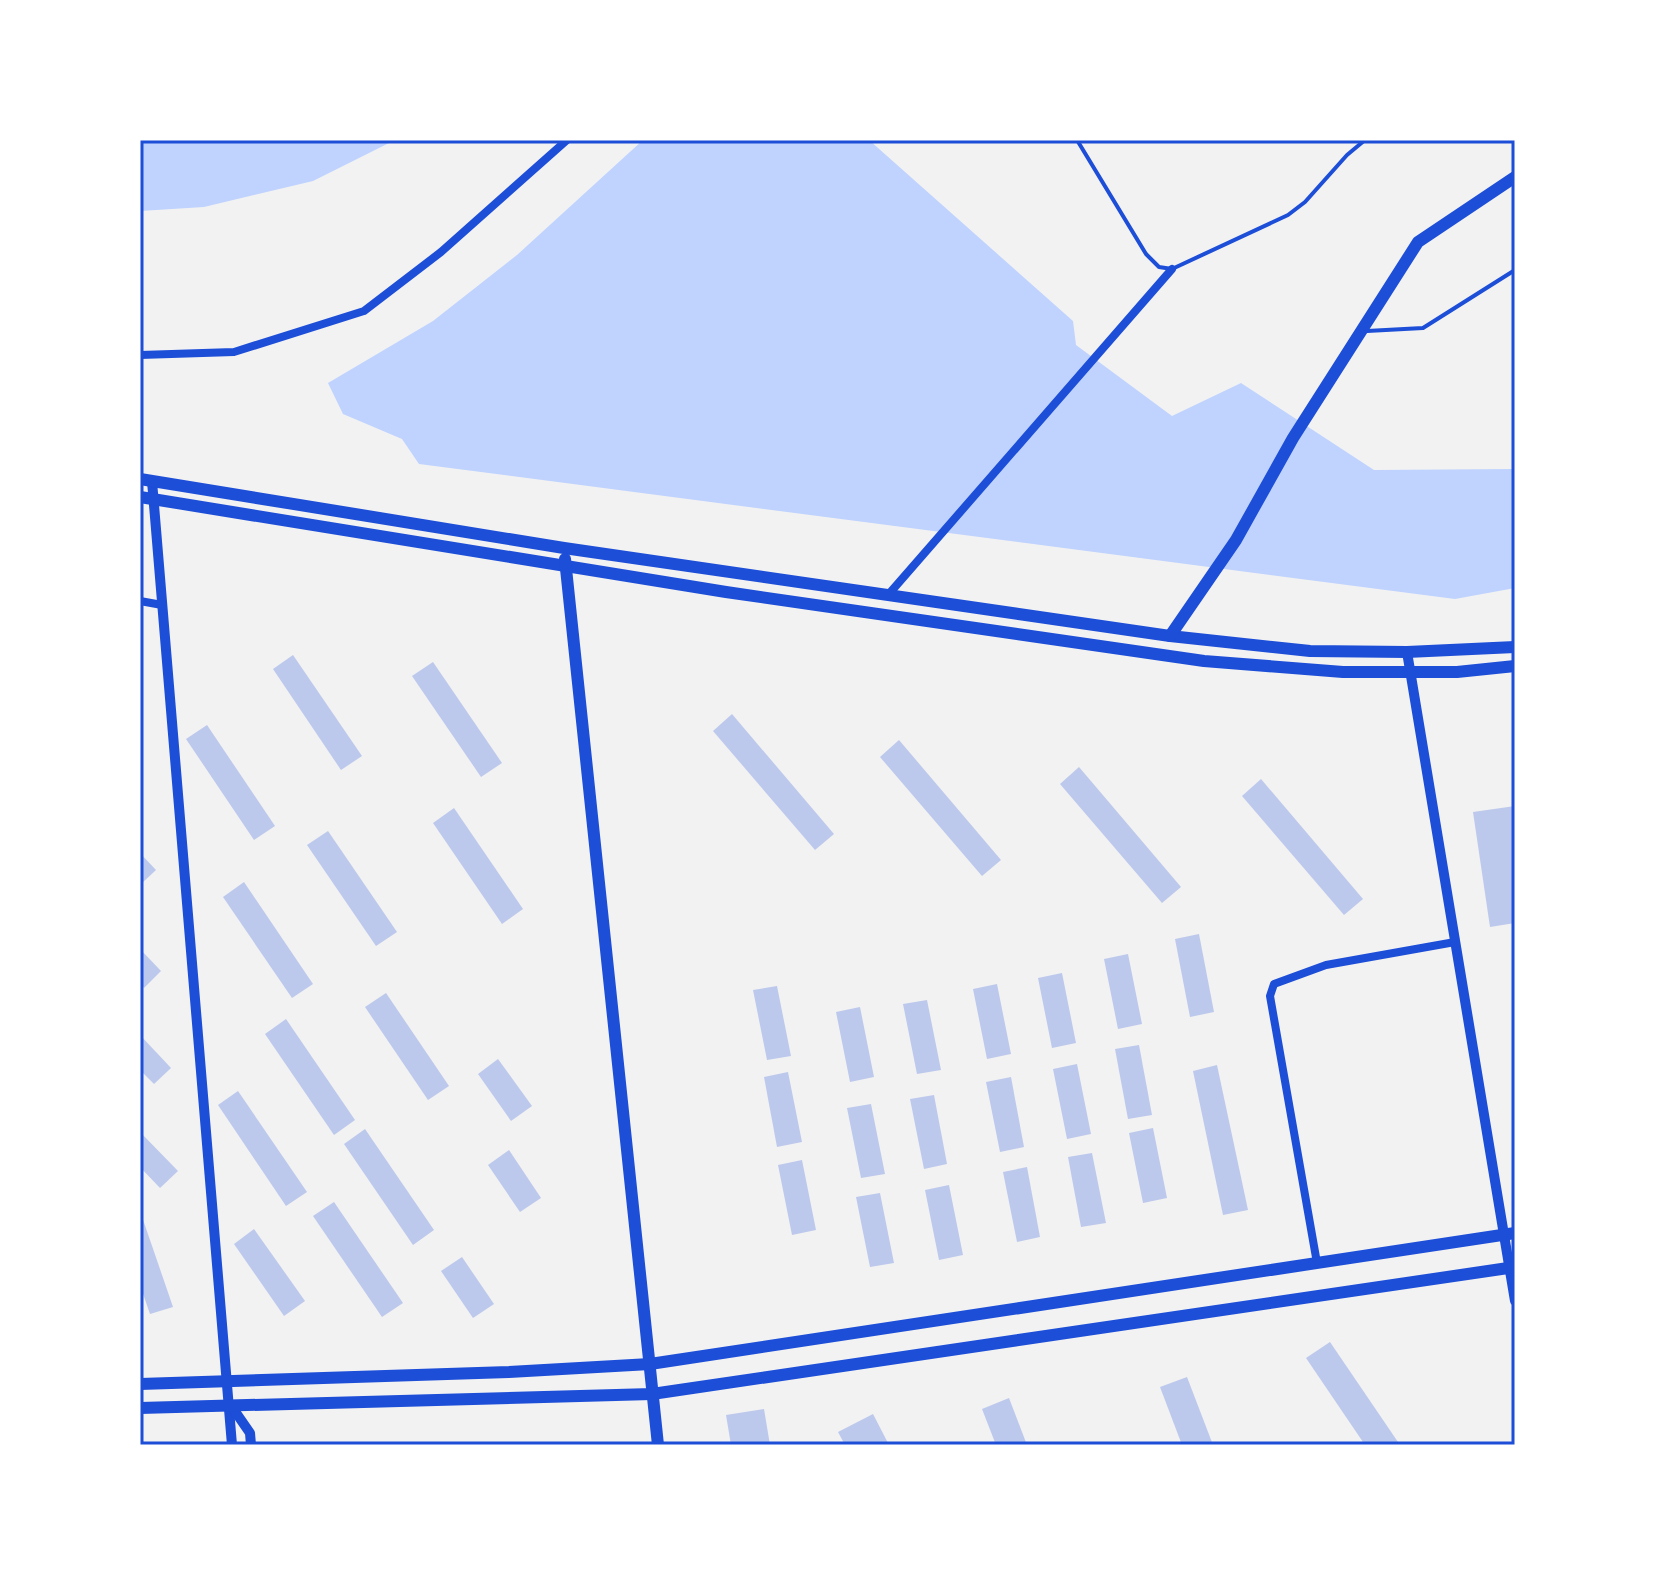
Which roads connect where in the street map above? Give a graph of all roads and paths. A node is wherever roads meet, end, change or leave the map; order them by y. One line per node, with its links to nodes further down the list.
1 (567, 140): 8 (street)
2 (1077, 140): 5 (lane)
3 (1365, 140): 5 (lane)
4 (1515, 177): 7 (main road)
5 (1172, 269): 13 (street)
6 (1515, 270): 7 (lane)
7 (1362, 331): 16 (main road)
8 (140, 355)
9 (146, 480): 10 (street); 11 (main road)
10 (146, 498): 12 (main road); 15 (street)
11 (564, 548): 12 (main road); 13 (main road)
12 (566, 566): 20 (main road); 26 (main road)
13 (888, 595): 16 (main road)
14 (140, 601): 15 (street)
15 (162, 605): 27 (street)
16 (1170, 636): 18 (main road)
17 (1515, 647): 18 (main road)
18 (1407, 652): 20 (street)
19 (1515, 666): 20 (main road)
20 (1410, 672): 21 (street)
21 (1455, 942): 22 (street); 23 (street)
22 (1510, 1234): 23 (main road); 24 (street)
23 (1317, 1263): 26 (main road)
24 (1512, 1268): 25 (street); 29 (main road)
25 (1515, 1301)
26 (650, 1364): 27 (main road); 29 (main road)
27 (228, 1381): 28 (main road); 30 (street)
28 (140, 1384)
29 (652, 1394): 30 (main road); 34 (main road)
30 (231, 1406): 31 (main road); 32 (street); 33 (street)
31 (140, 1408)
32 (232, 1445)
33 (251, 1445)
34 (658, 1445)

